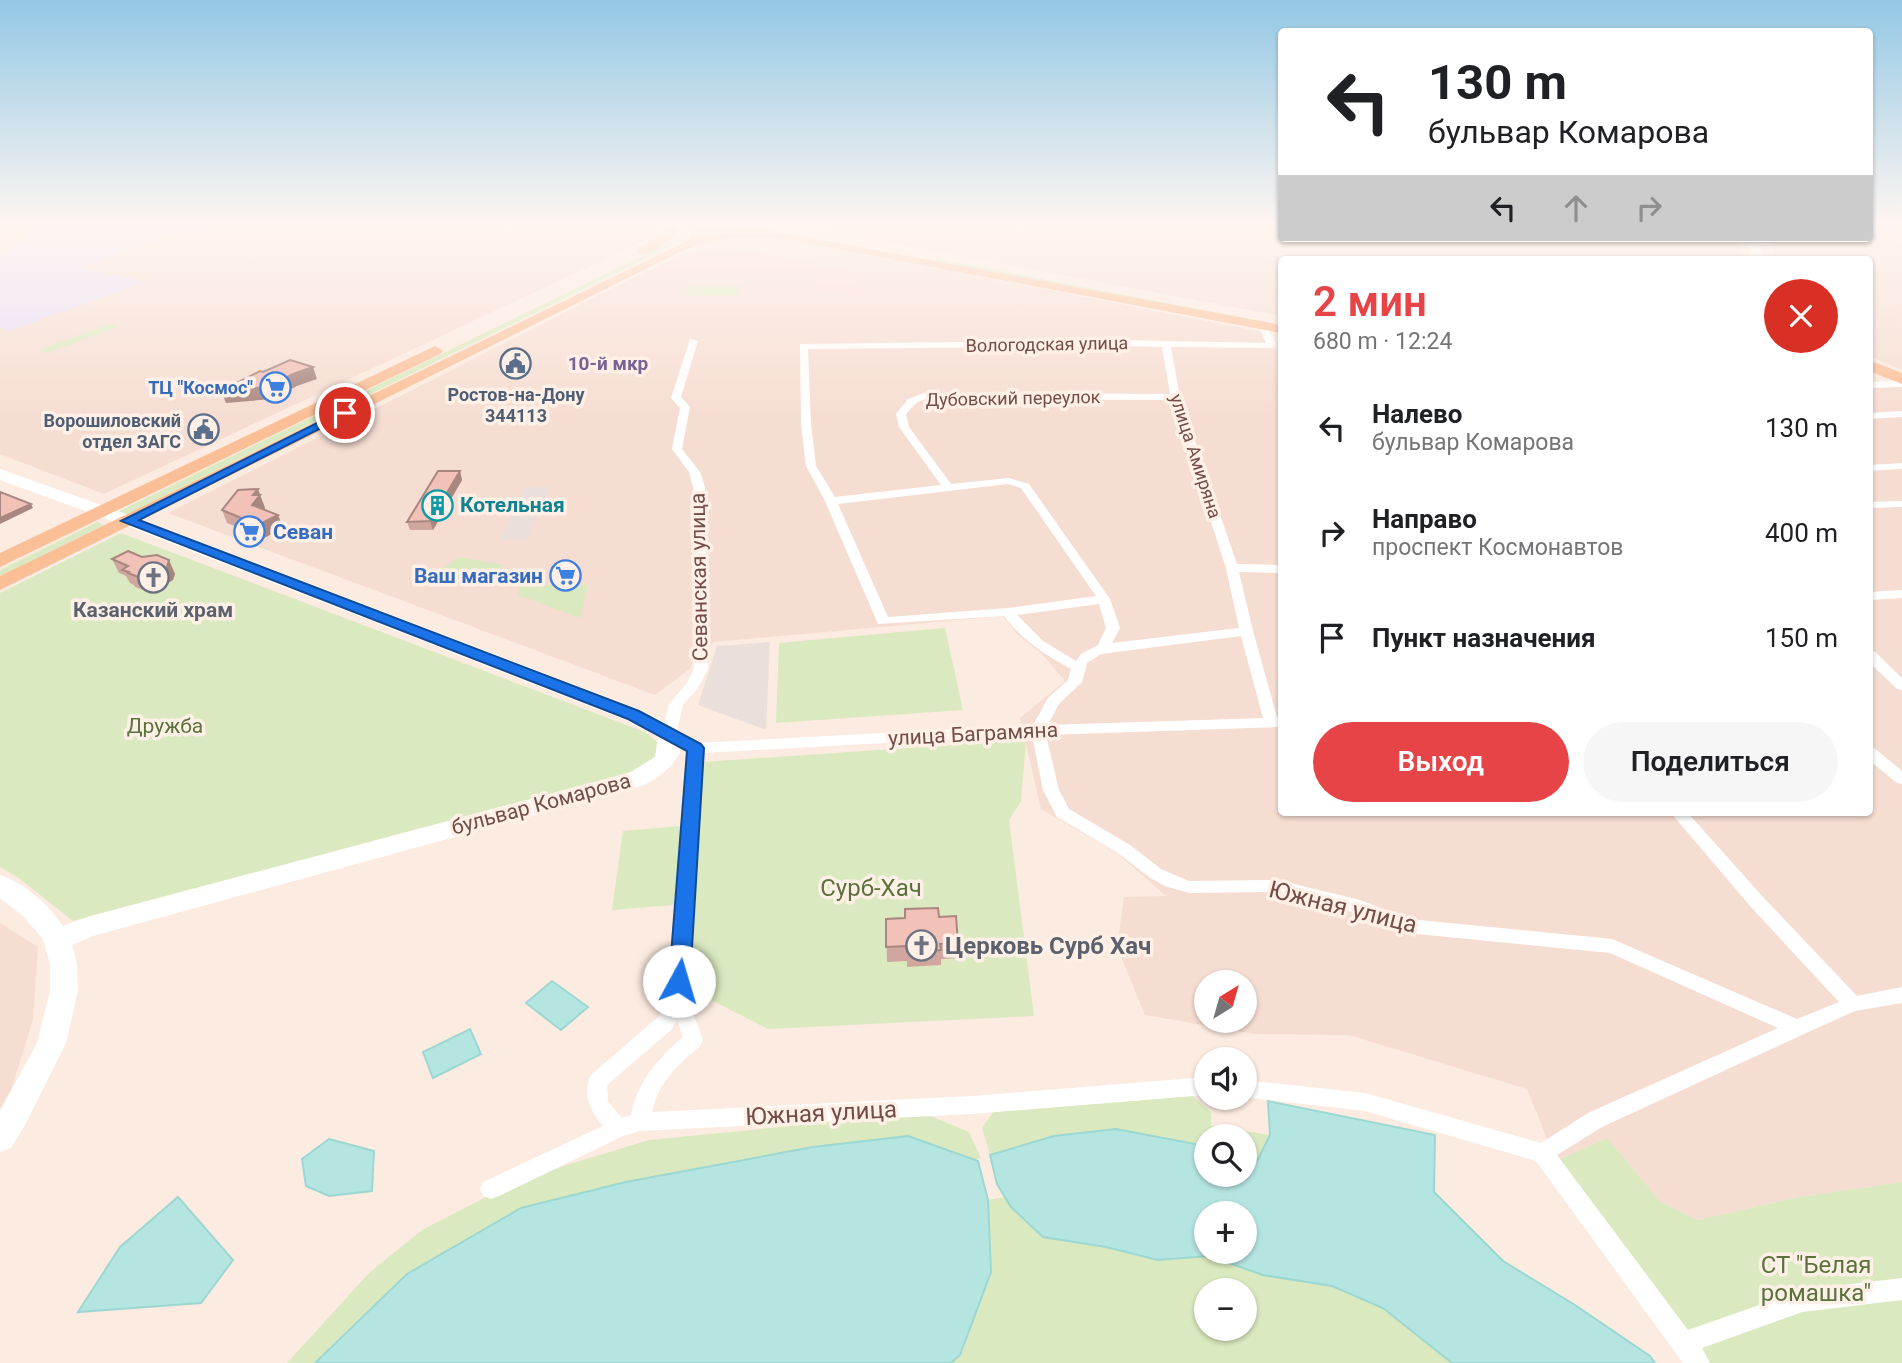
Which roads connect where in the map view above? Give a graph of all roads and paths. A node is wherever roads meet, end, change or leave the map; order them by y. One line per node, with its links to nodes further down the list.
1 (564, 289): 23 (main road)
2 (596, 289): 24 (main road)
3 (1090, 289): 4 (main road)
4 (1270, 322): 6 (street, Вологодская улица)
5 (693, 341): 40 (street, Севанская улица)
6 (1166, 344): 13 (street, улица Амиряна); 20 (street, Вологодская улица)
7 (1873, 364): 9 (main road)
8 (1873, 365): 10 (main road)
9 (1902, 373)
10 (1902, 379)
11 (1902, 384): 12 (street)
12 (1873, 385)
13 (1175, 397): 19 (street, Дубовский переулок); 26 (street, улица Амиряна)
14 (1902, 414): 15 (street)
15 (1873, 415)
16 (1902, 467): 17 (street)
17 (1873, 468)
18 (0, 474): 23 (street)
19 (947, 486): 20 (street); 31 (street)
20 (831, 501): 32 (street)
21 (1902, 504): 22 (street)
22 (1873, 505)
23 (101, 512): 24 (street); 25 (main road)
24 (128, 521): 28 (main road); 40 (street)
25 (0, 561)
26 (1232, 568): 27 (street); 33 (street, улица Амиряна)
27 (1278, 569)
28 (0, 584)
29 (1902, 594): 30 (street)
30 (1873, 596)
31 (1104, 599): 32 (street); 34 (street)
32 (1008, 612): 36 (street)
33 (1246, 631): 34 (street); 38 (street, улица Амиряна)
34 (1103, 648): 36 (street)
35 (1873, 658): 37 (street)
36 (1077, 667): 39 (street)
37 (1902, 686)
38 (1276, 722): 39 (street, улица Баграмяна)
39 (1038, 730): 41 (street, улица Баграмяна); 51 (street, Южная улица)
40 (669, 733): 41 (street); 47 (street, бульвар Комарова)
41 (695, 748): 49 (street)
42 (1873, 754): 43 (street)
43 (1894, 765): 44 (street)
44 (1902, 779)
45 (1682, 816): 50 (street)
46 (0, 885): 47 (street)
47 (57, 940): 56 (street)
48 (1902, 995): 50 (street)
49 (679, 1000): 54 (street); 55 (street)
50 (1853, 1004): 51 (street)
51 (1797, 1028): 57 (street)
52 (1194, 1087): 54 (street, Южная улица)
53 (1257, 1090): 57 (street)
54 (640, 1122): 55 (street, Южная улица)
55 (619, 1128): 58 (street, Южная улица)
56 (0, 1138)
57 (1543, 1153): 60 (street)
58 (491, 1189)
59 (1902, 1289): 60 (street)
60 (1684, 1343): 61 (street)
61 (1698, 1363)

